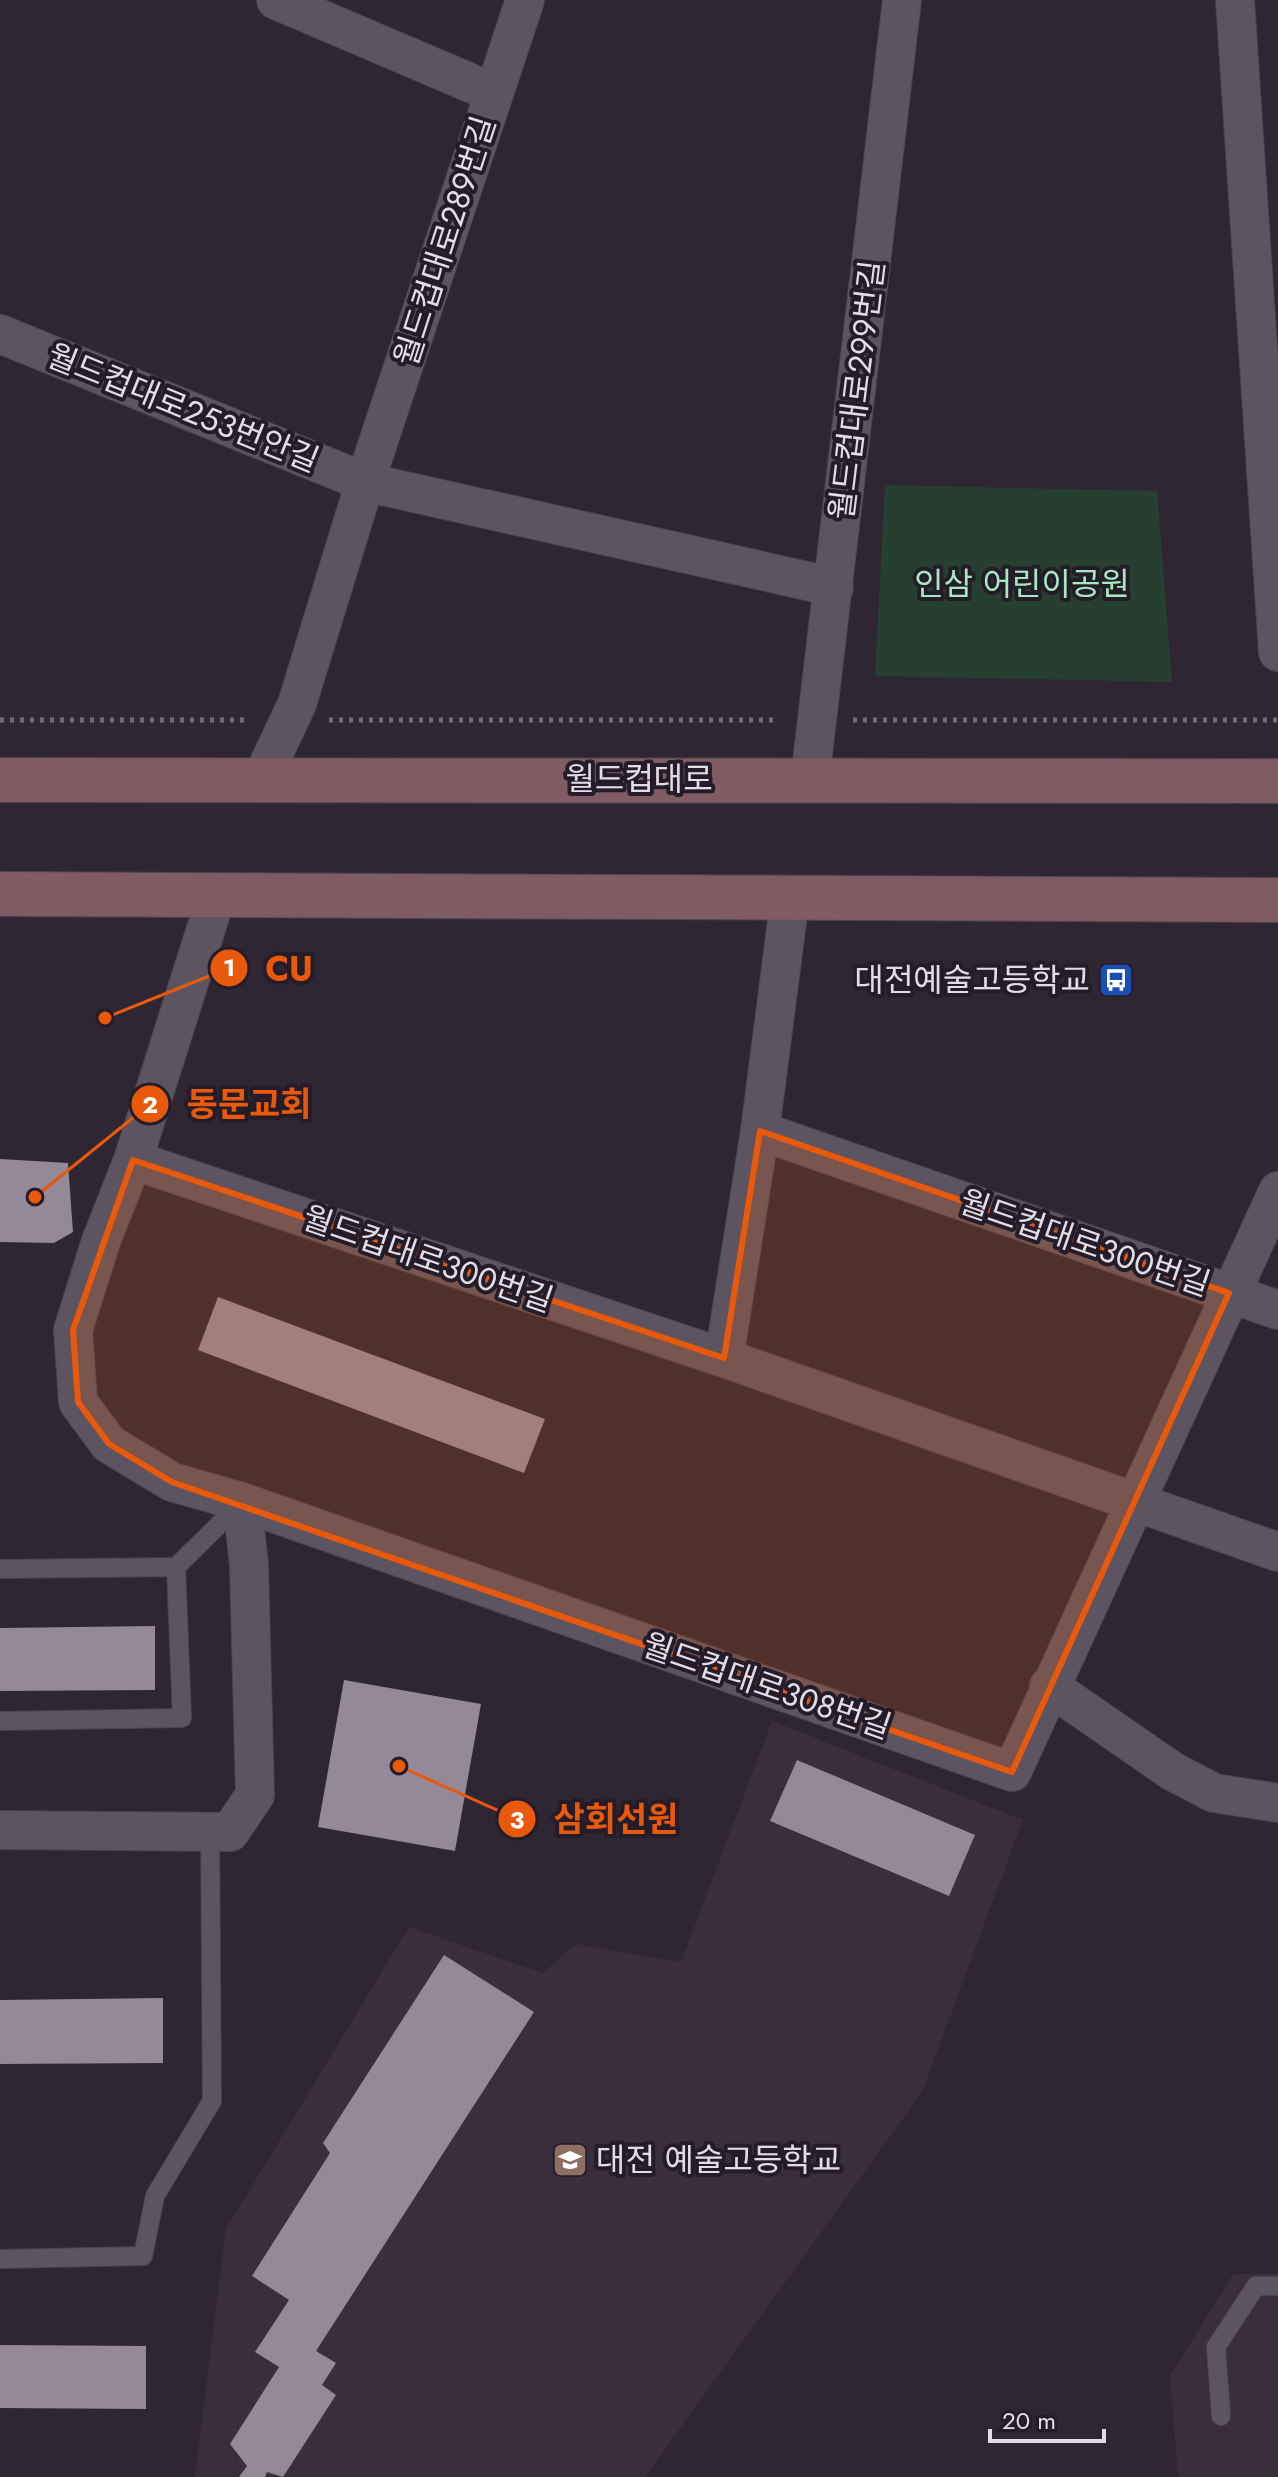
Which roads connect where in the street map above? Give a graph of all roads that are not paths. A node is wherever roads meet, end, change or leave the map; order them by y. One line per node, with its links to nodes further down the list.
1 (276, 0): 5 (street)
2 (525, 0): 5 (street, 월드컵대로289번길)
3 (902, 0): 8 (street, 월드컵대로299번길)
4 (1235, 0): 9 (street)
5 (494, 93): 7 (street, 월드컵대로289번길)
6 (0, 334): 7 (street, 월드컵대로253번안길)
7 (365, 482): 8 (street); 10 (street, 월드컵대로289번길)
8 (834, 587): 11 (street, 월드컵대로299번길)
9 (1278, 652)
10 (262, 778): 11 (street, 월드컵대로); 12 (street, 월드컵대로)
11 (810, 779): 13 (street, 월드컵대로)
12 (0, 780)
13 (1278, 781)
14 (0, 894): 15 (street)
15 (217, 894): 16 (street); 19 (street)
16 (790, 898): 17 (street); 18 (street)
17 (1278, 900)
18 (760, 1131): 21 (street, 월드컵대로300번길); 23 (street)
19 (133, 1160): 23 (street, 월드컵대로300번길); 24 (street)
20 (1278, 1191): 21 (street, 월드컵대로308번길)
21 (1229, 1293): 22 (street); 25 (street, 월드컵대로308번길)
22 (1278, 1310)
23 (724, 1358): 25 (street, 월드컵대로300번길)
24 (242, 1502): 27 (lane); 29 (street, 월드컵대로308번길); 33 (street)
25 (1134, 1502): 26 (street); 29 (street, 월드컵대로308번길)
26 (1278, 1552)
27 (176, 1567): 28 (lane); 30 (lane)
28 (0, 1569)
29 (1049, 1686): 31 (street)
30 (0, 1721)
31 (1278, 1803)
32 (0, 1830): 33 (street)
33 (210, 1832): 34 (lane)
34 (0, 2259)
35 (1278, 2286): 36 (lane)
36 (1221, 2416)

